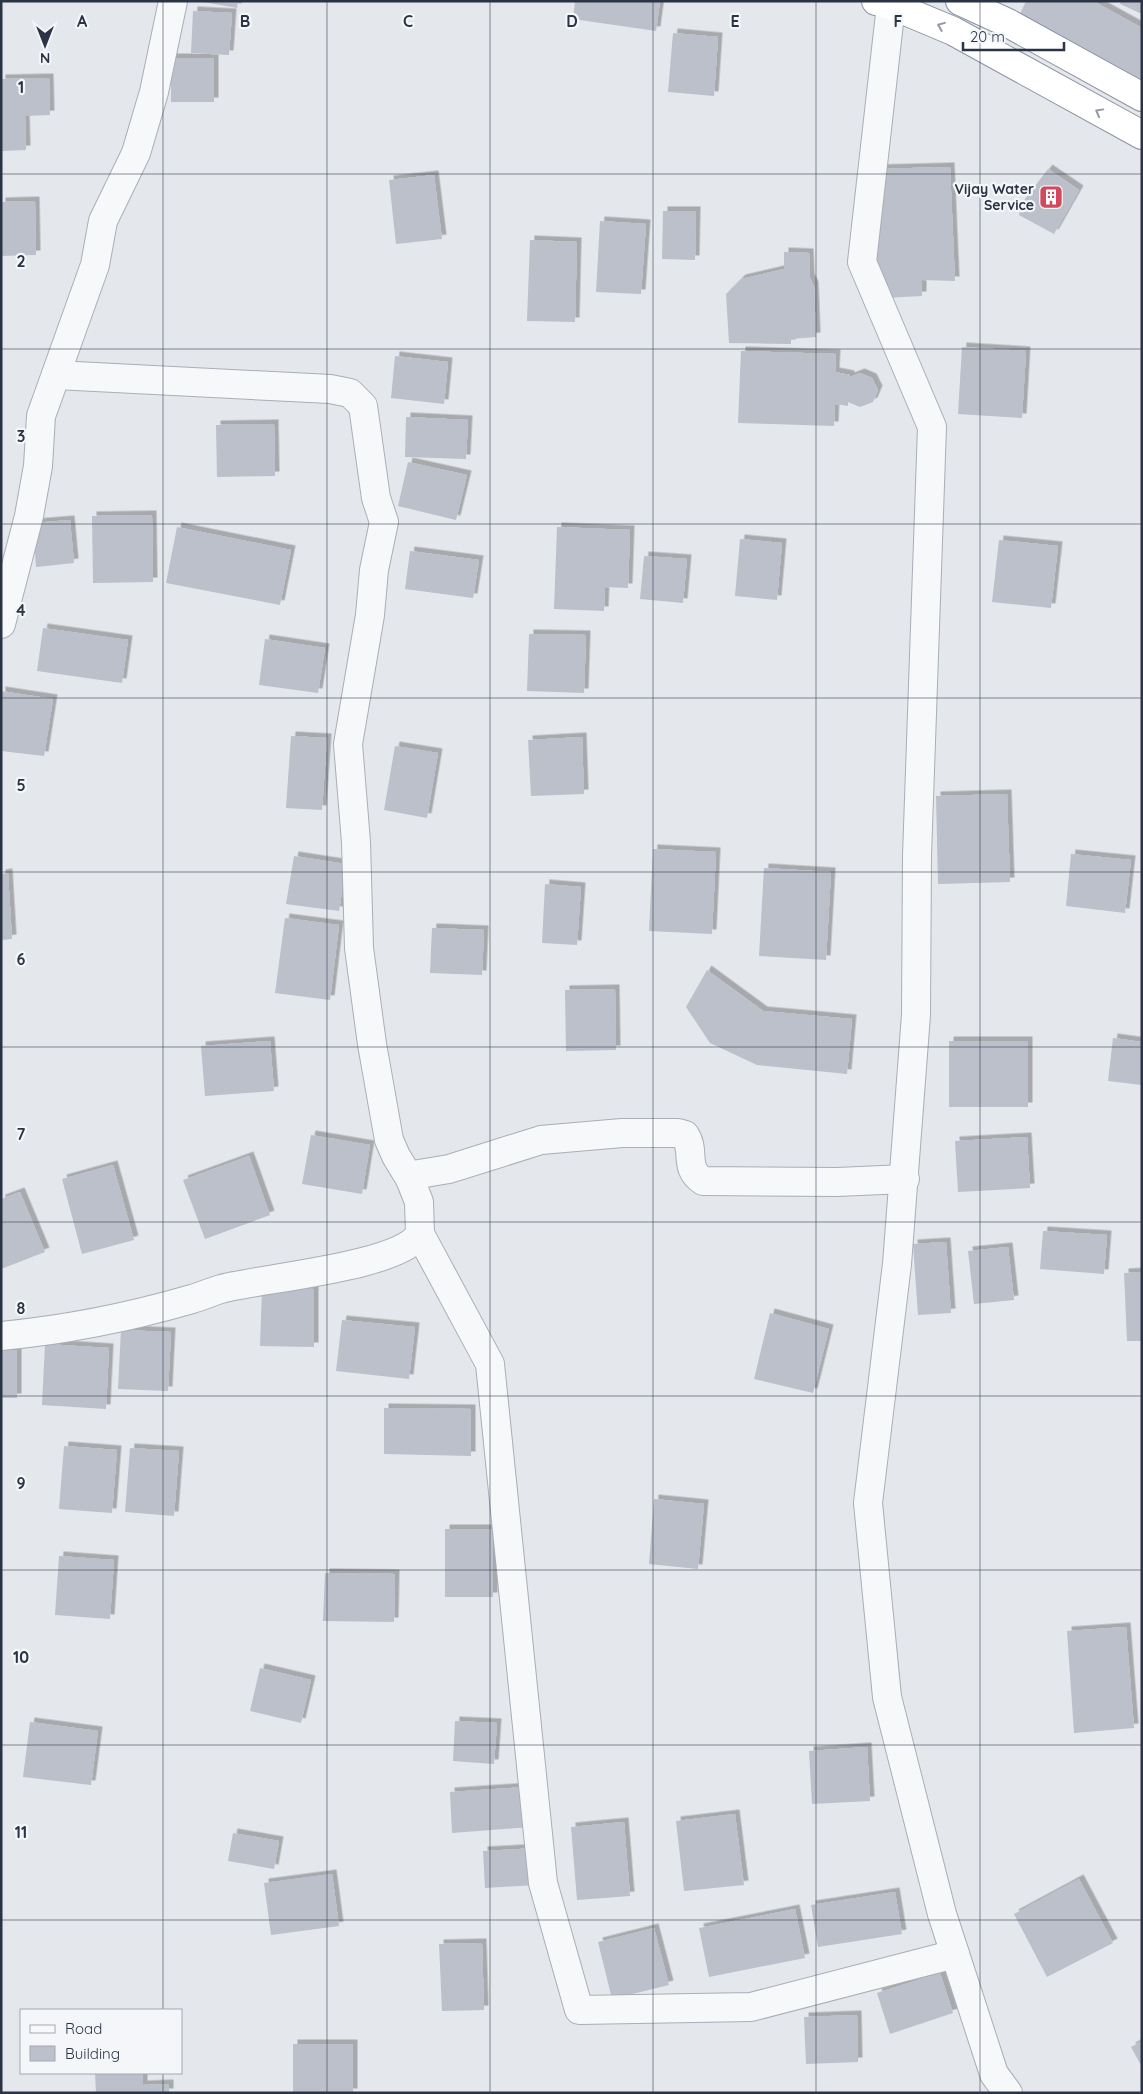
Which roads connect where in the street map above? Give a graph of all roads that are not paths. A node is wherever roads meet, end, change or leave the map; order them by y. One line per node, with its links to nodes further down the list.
1 (173, 1): 6 (street)
2 (960, 1): 4 (highway)
3 (883, 3): 5 (highway, one-way to 3); 9 (street)
4 (1142, 97)
5 (1142, 135)
6 (56, 375): 7 (street); 8 (street)
7 (1, 624)
8 (410, 1179): 9 (street); 10 (street)
9 (905, 1179): 12 (street)
10 (420, 1234): 11 (street); 12 (street)
11 (1, 1336)
12 (955, 1954): 13 (street)
13 (1008, 2093)

